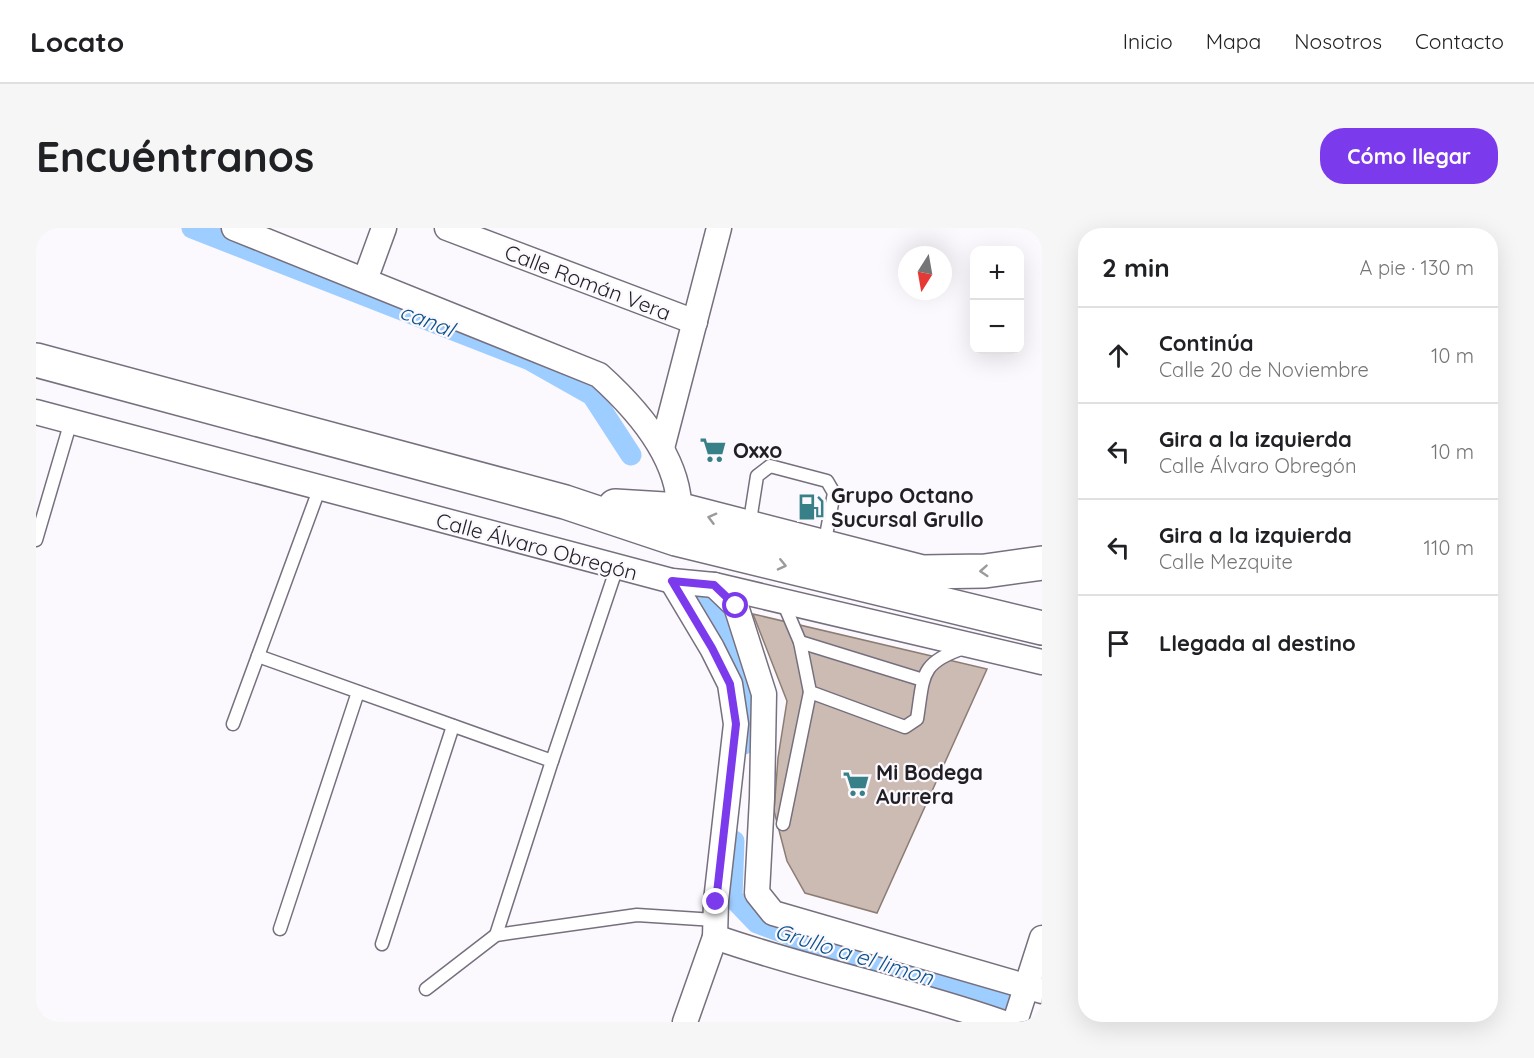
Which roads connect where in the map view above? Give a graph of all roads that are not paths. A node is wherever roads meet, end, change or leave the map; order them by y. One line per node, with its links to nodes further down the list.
1 (234, 228): 5 (street)
2 (384, 228): 5 (street)
3 (447, 228): 6 (street, Calle Román Vera)
4 (719, 228): 6 (street)
5 (365, 280): 10 (street)
6 (694, 322): 10 (street)
7 (43, 362): 12 (main road)
8 (36, 412): 9 (street, Calle Álvaro Obregón)
9 (71, 422): 11 (street, Calle Álvaro Obregón); 13 (lane)
10 (662, 448): 12 (street)
11 (320, 488): 17 (street, Calle Álvaro Obregón); 25 (lane)
12 (678, 524): 14 (main road)
13 (36, 540)
14 (748, 543): 15 (main road); 15 (lane)
15 (822, 561): 16 (main road, one-way to 15); 21 (main road)
16 (1042, 563)
17 (617, 567): 18 (street, Calle Álvaro Obregón); 32 (lane)
18 (672, 581): 19 (street, Calle Álvaro Obregón); 34 (street)
19 (714, 585): 20 (street, Calle Álvaro Obregón); 40 (street)
20 (783, 602): 23 (lane); 24 (street, Calle Álvaro Obregón)
21 (988, 615): 22 (main road); 24 (street)
22 (1042, 628)
23 (800, 642): 27 (lane); 29 (lane)
24 (969, 646): 26 (street, Calle Álvaro Obregón); 27 (lane)
25 (258, 656): 28 (lane); 30 (lane)
26 (1042, 662)
27 (923, 680): 29 (lane)
28 (358, 692): 31 (lane); 35 (lane)
29 (810, 692): 33 (lane)
30 (233, 724)
31 (453, 726): 32 (lane); 38 (lane)
32 (552, 761): 36 (lane)
33 (783, 824)
34 (715, 928): 36 (lane); 40 (street); 41 (street)
35 (280, 929)
36 (496, 935): 39 (lane)
37 (1042, 938): 40 (street)
38 (382, 944)
39 (426, 989)
40 (1021, 1006)
41 (685, 1022)

